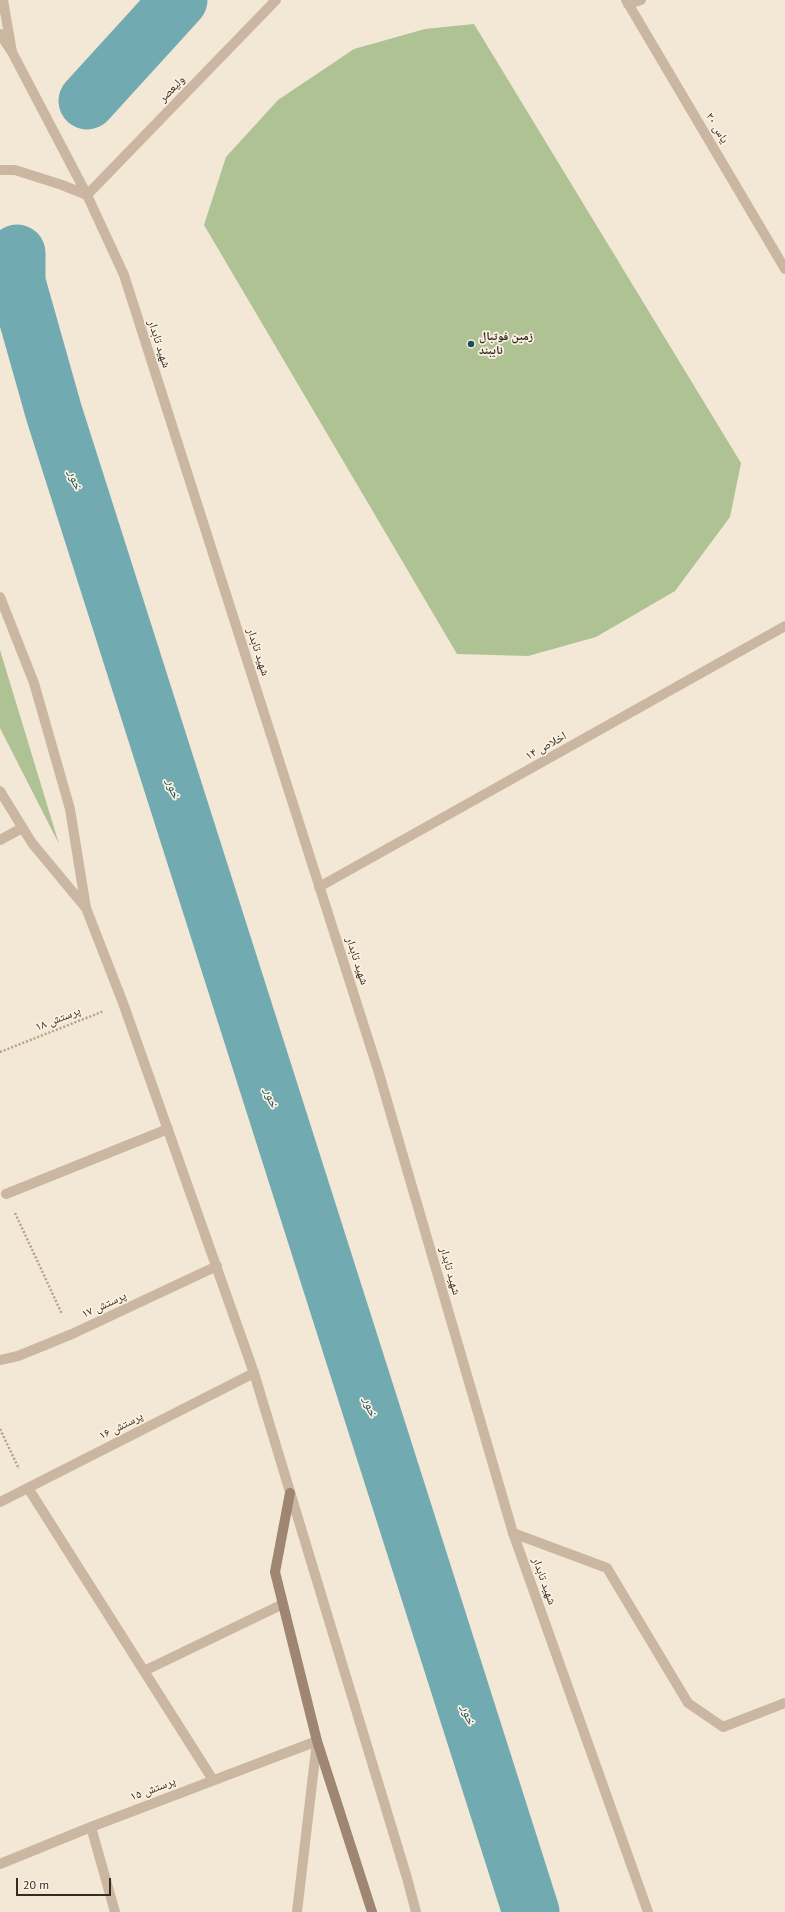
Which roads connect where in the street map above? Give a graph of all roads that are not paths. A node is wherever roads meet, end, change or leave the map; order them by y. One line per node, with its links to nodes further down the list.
1 (3, 0): 6 (street)
2 (276, 0): 8 (street, ولیعصر)
3 (641, 0): 4 (street)
4 (627, 2): 9 (street, یاس ۲۰)
5 (0, 34): 6 (street, شهید تابدار)
6 (12, 52): 8 (street, شهید تابدار)
7 (0, 170): 8 (street)
8 (87, 195): 15 (street, شهید تابدار)
9 (785, 269)
10 (0, 597): 16 (street)
11 (785, 626): 15 (street, اخلاص ۱۴)
12 (0, 791): 13 (street)
13 (22, 828): 14 (street); 16 (street)
14 (0, 840)
15 (319, 887): 25 (street, شهید تابدار)
16 (86, 908): 17 (street)
17 (168, 1130): 18 (street); 19 (street)
18 (6, 1194)
19 (217, 1266): 20 (street, پرستش ۱۷); 21 (street)
20 (0, 1360)
21 (254, 1373): 22 (street, پرستش ۱۶); 23 (street)
22 (28, 1488): 24 (street, پرستش ۱۶); 27 (street)
23 (290, 1493): 26 (main road); 36 (street)
24 (0, 1502)
25 (513, 1533): 28 (street); 37 (street, شهید تابدار)
26 (283, 1604): 27 (street); 29 (main road)
27 (144, 1671): 30 (street)
28 (785, 1703)
29 (317, 1741): 30 (street, پرستش ۱۵); 34 (street); 35 (main road)
30 (213, 1780): 31 (street, پرستش ۱۵)
31 (91, 1826): 32 (street, پرستش ۱۵); 33 (street)
32 (0, 1864)
33 (115, 1912)
34 (297, 1912)
35 (372, 1912)
36 (416, 1912)
37 (648, 1912)

